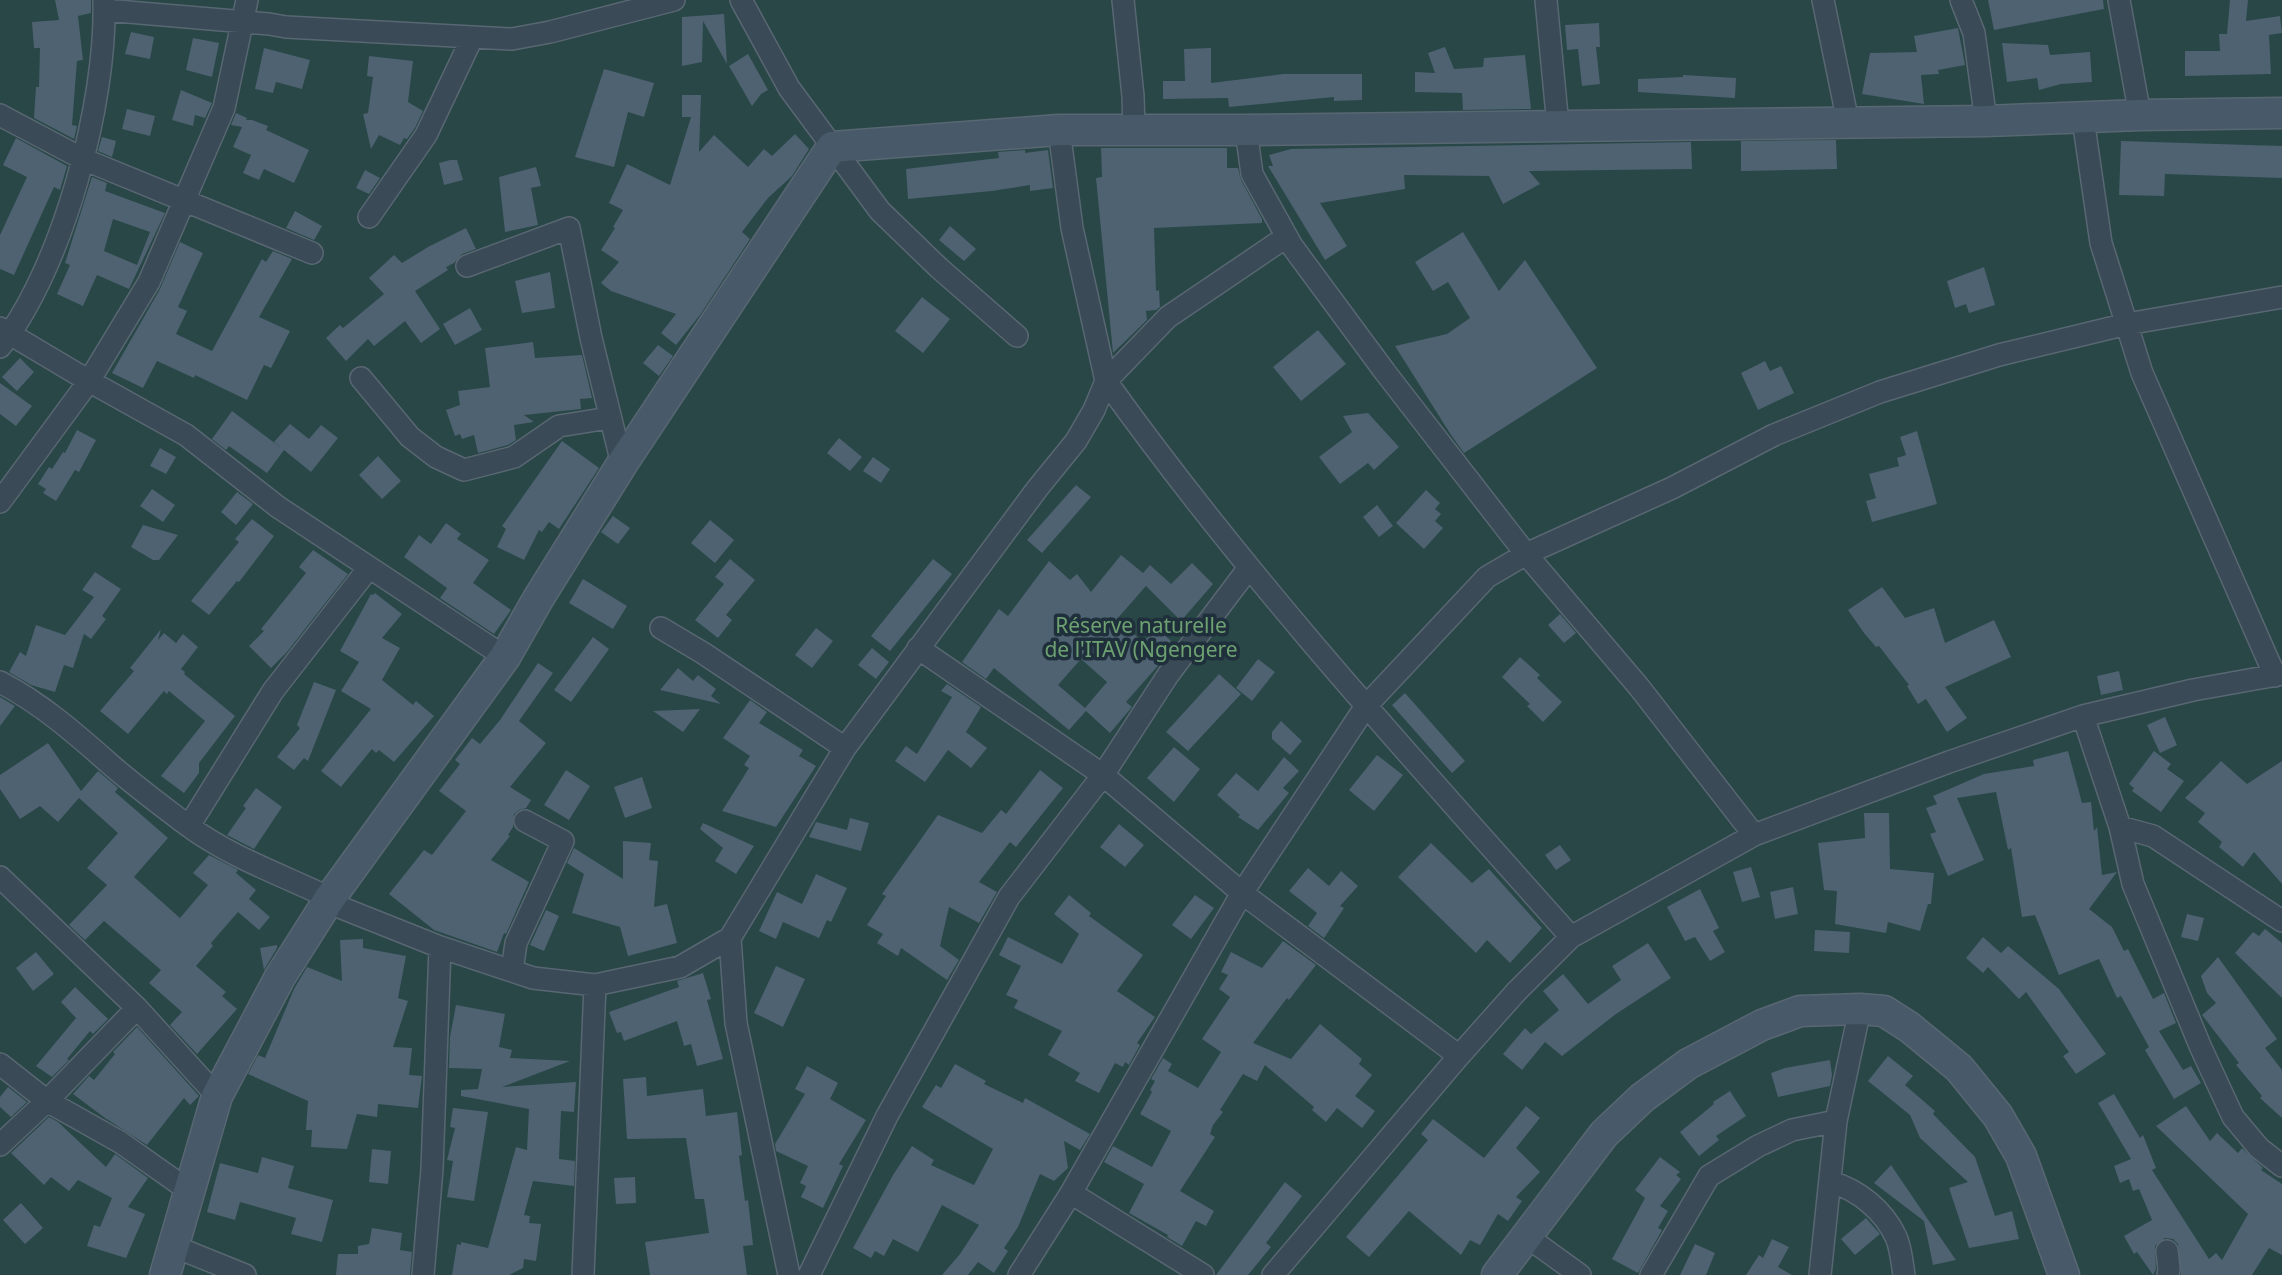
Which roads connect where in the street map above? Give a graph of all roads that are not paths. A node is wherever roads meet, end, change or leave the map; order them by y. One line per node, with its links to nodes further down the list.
1 (247, 0): 10 (street)
2 (674, 0): 11 (street)
3 (741, 0): 22 (street)
4 (1123, 0): 21 (street)
5 (1546, 0): 18 (street)
6 (1823, 0): 17 (street)
7 (1961, 0): 16 (street)
8 (2119, 0): 14 (street)
9 (105, 5): 10 (street); 23 (street)
10 (244, 23): 11 (street); 24 (street)
11 (472, 38): 25 (street)
12 (2282, 113): 14 (street)
13 (0, 115): 23 (street)
14 (2140, 115): 15 (street)
15 (2083, 118): 16 (street); 30 (street)
16 (1986, 121): 17 (street)
17 (1848, 122): 18 (street)
18 (1558, 126): 20 (street)
19 (1059, 130): 21 (street); 22 (street); 35 (street)
20 (1246, 130): 21 (street); 26 (street)
21 (1134, 131)
22 (832, 146): 32 (street); 37 (street)
23 (83, 159): 24 (street); 31 (street)
24 (183, 200): 27 (street); 34 (street)
25 (369, 217)
26 (1286, 237): 35 (street); 39 (street)
27 (312, 253)
28 (467, 266): 36 (street)
29 (2282, 297): 30 (street)
30 (2127, 324): 39 (street); 45 (street)
31 (3, 336): 34 (street)
32 (1017, 336)
33 (361, 378): 36 (street)
34 (89, 381): 38 (street); 40 (street)
35 (1106, 381): 41 (street); 43 (street)
36 (609, 418): 37 (street)
37 (622, 464): 44 (street)
38 (0, 502)
39 (1526, 554): 47 (street); 54 (street)
40 (368, 569): 44 (street); 52 (street)
41 (1248, 569): 47 (street); 50 (street)
42 (661, 628): 49 (street)
43 (918, 648): 49 (street); 50 (street)
44 (505, 657): 57 (street)
45 (2278, 675): 48 (street)
46 (0, 682): 52 (street)
47 (1366, 706): 56 (street); 59 (street)
48 (2083, 716): 53 (street); 54 (street)
49 (845, 748): 60 (street)
50 (1103, 775): 56 (street); 84 (street)
51 (525, 821): 62 (street)
52 (189, 826): 57 (street)
53 (2120, 827): 58 (street); 72 (street)
54 (1754, 835): 59 (street)
55 (0, 877): 64 (street)
56 (1242, 893): 66 (street); 75 (street)
57 (330, 898): 61 (street); 68 (street)
58 (2282, 921)
59 (1571, 937): 66 (street)
60 (730, 938): 63 (street); 83 (street)
61 (440, 947): 62 (street); 81 (street)
62 (512, 971): 63 (street)
63 (596, 985): 82 (street)
64 (137, 1008): 68 (street); 69 (street)
65 (1860, 1009): 70 (street); 76 (street); 93 (street)
66 (1459, 1056): 87 (street)
67 (0, 1064): 69 (street)
68 (216, 1096): 74 (street)
69 (47, 1101): 71 (street); 74 (street)
70 (1836, 1121): 73 (street); 90 (street)
71 (0, 1145)
72 (2282, 1166)
73 (1831, 1182): 91 (street); 92 (street)
74 (188, 1190): 77 (street)
75 (1071, 1194): 85 (street); 86 (street)
76 (1527, 1236): 88 (street); 89 (street)
77 (173, 1246): 79 (street); 80 (street)
78 (2167, 1251): 94 (street)
79 (165, 1275)
80 (245, 1275)
81 (423, 1275)
82 (583, 1275)
83 (789, 1275)
84 (809, 1275)
85 (1019, 1275)
86 (1203, 1275)
87 (1273, 1275)
88 (1497, 1275)
89 (1580, 1275)
90 (1651, 1275)
91 (1820, 1275)
92 (1904, 1275)
93 (2064, 1275)
94 (2168, 1275)

